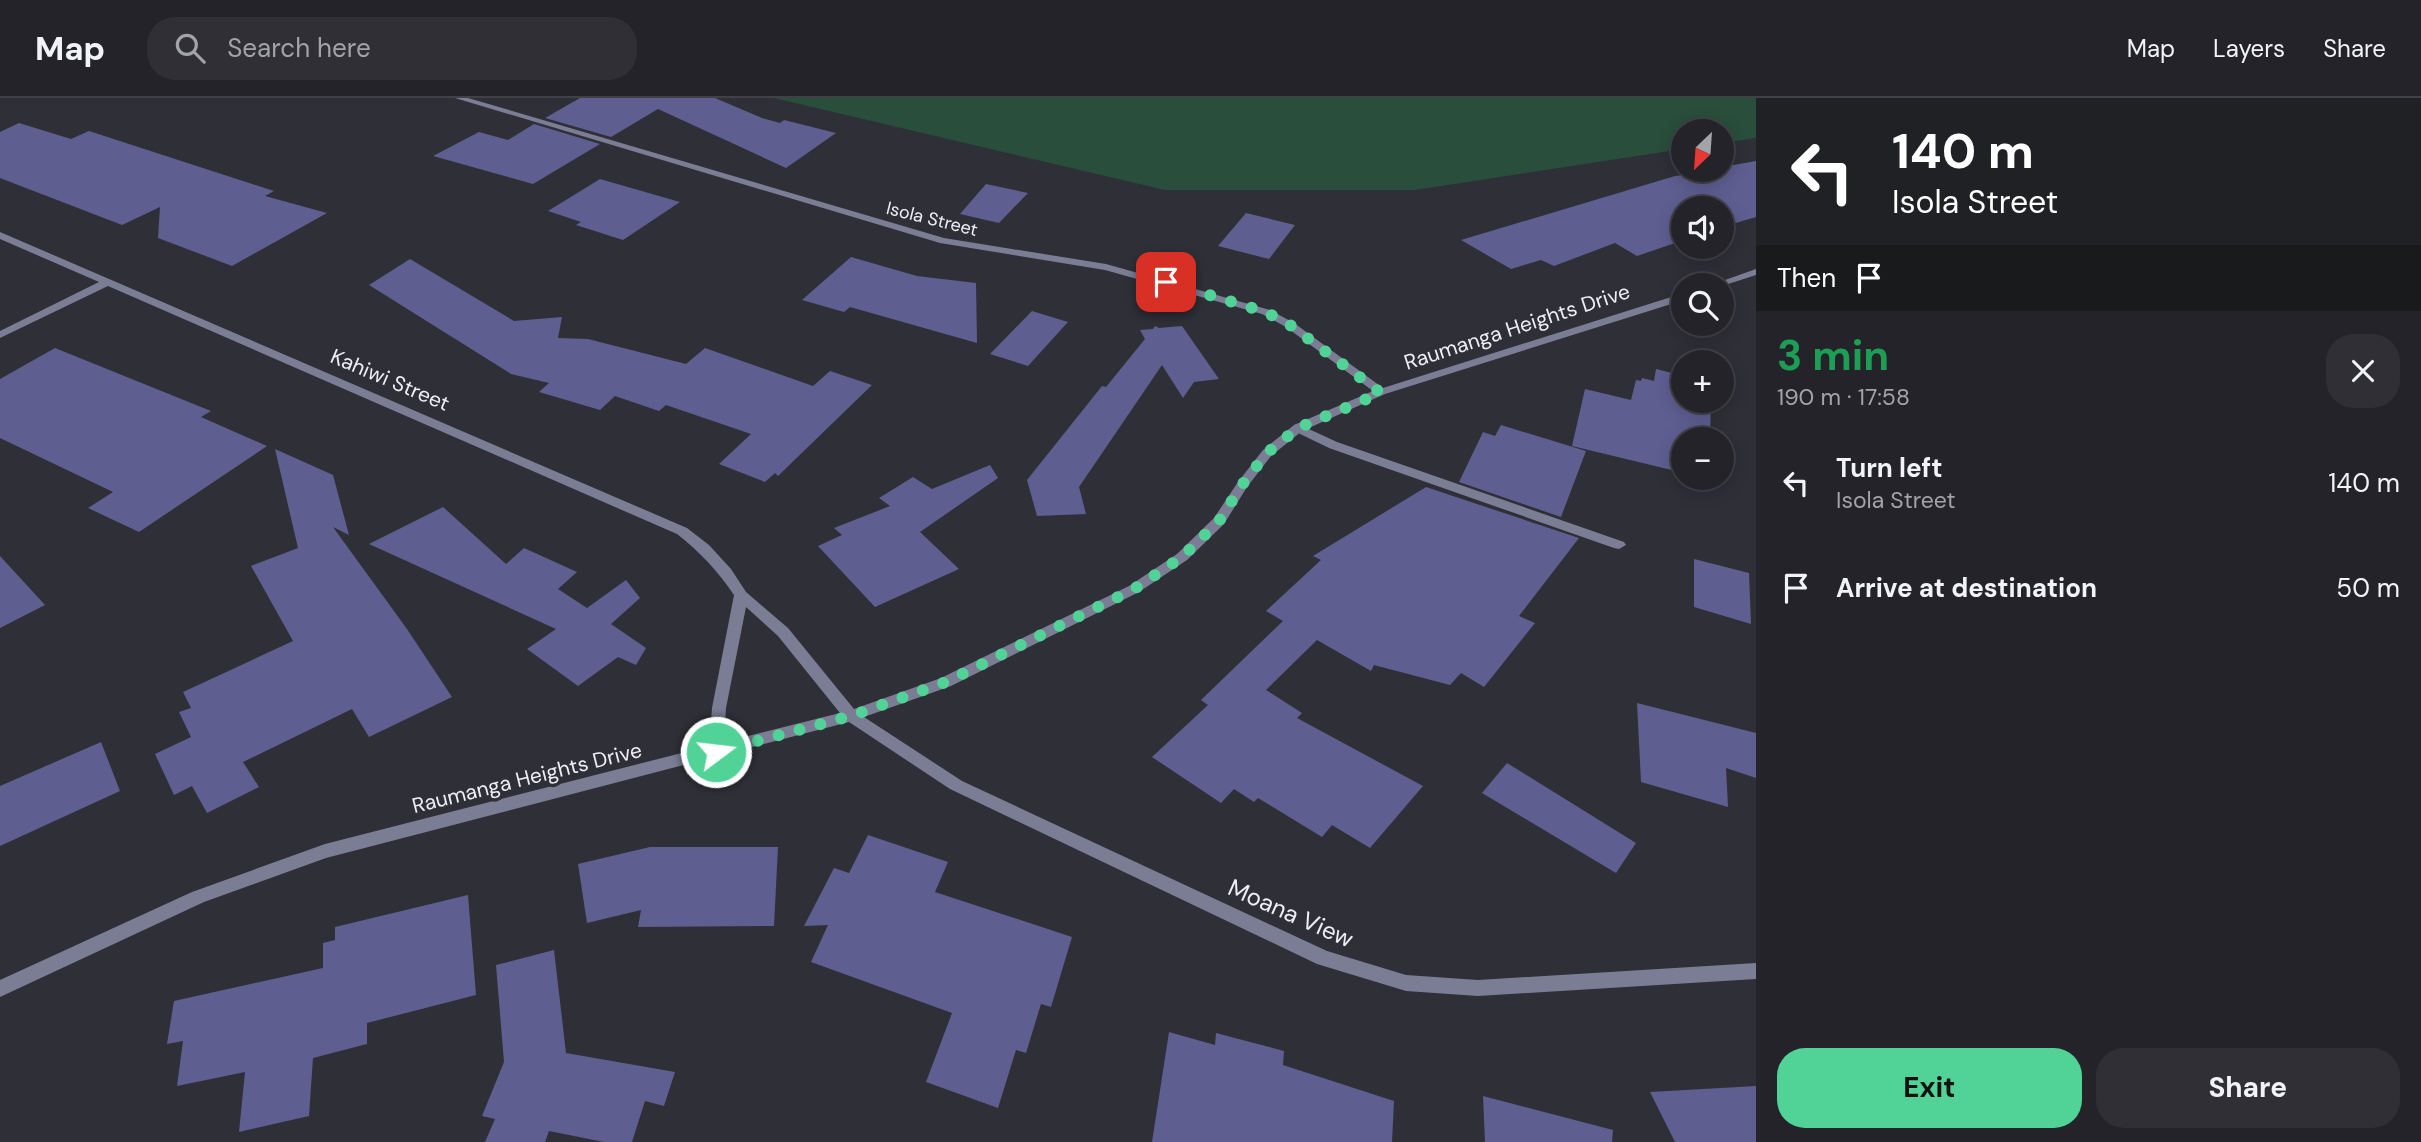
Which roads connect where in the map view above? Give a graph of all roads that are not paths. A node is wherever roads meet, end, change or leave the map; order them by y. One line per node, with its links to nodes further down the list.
1 (459, 98): 8 (street, Isola Street)
2 (0, 235): 5 (street, Kahiwi Street)
3 (1756, 272): 4 (street)
4 (1734, 279)
5 (109, 281): 7 (street); 11 (street, Kahiwi Street)
6 (1671, 300): 8 (street, Raumanga Heights Drive)
7 (0, 335)
8 (1381, 393): 9 (street, Raumanga Heights Drive)
9 (1298, 428): 10 (street); 12 (street, Raumanga Heights Drive)
10 (1619, 545)
11 (741, 595): 12 (street, Kahiwi Street); 13 (street)
12 (851, 716): 13 (street, Raumanga Heights Drive); 14 (street, Moana View)
13 (716, 752): 15 (street, Raumanga Heights Drive)
14 (1756, 971)
15 (0, 989)

